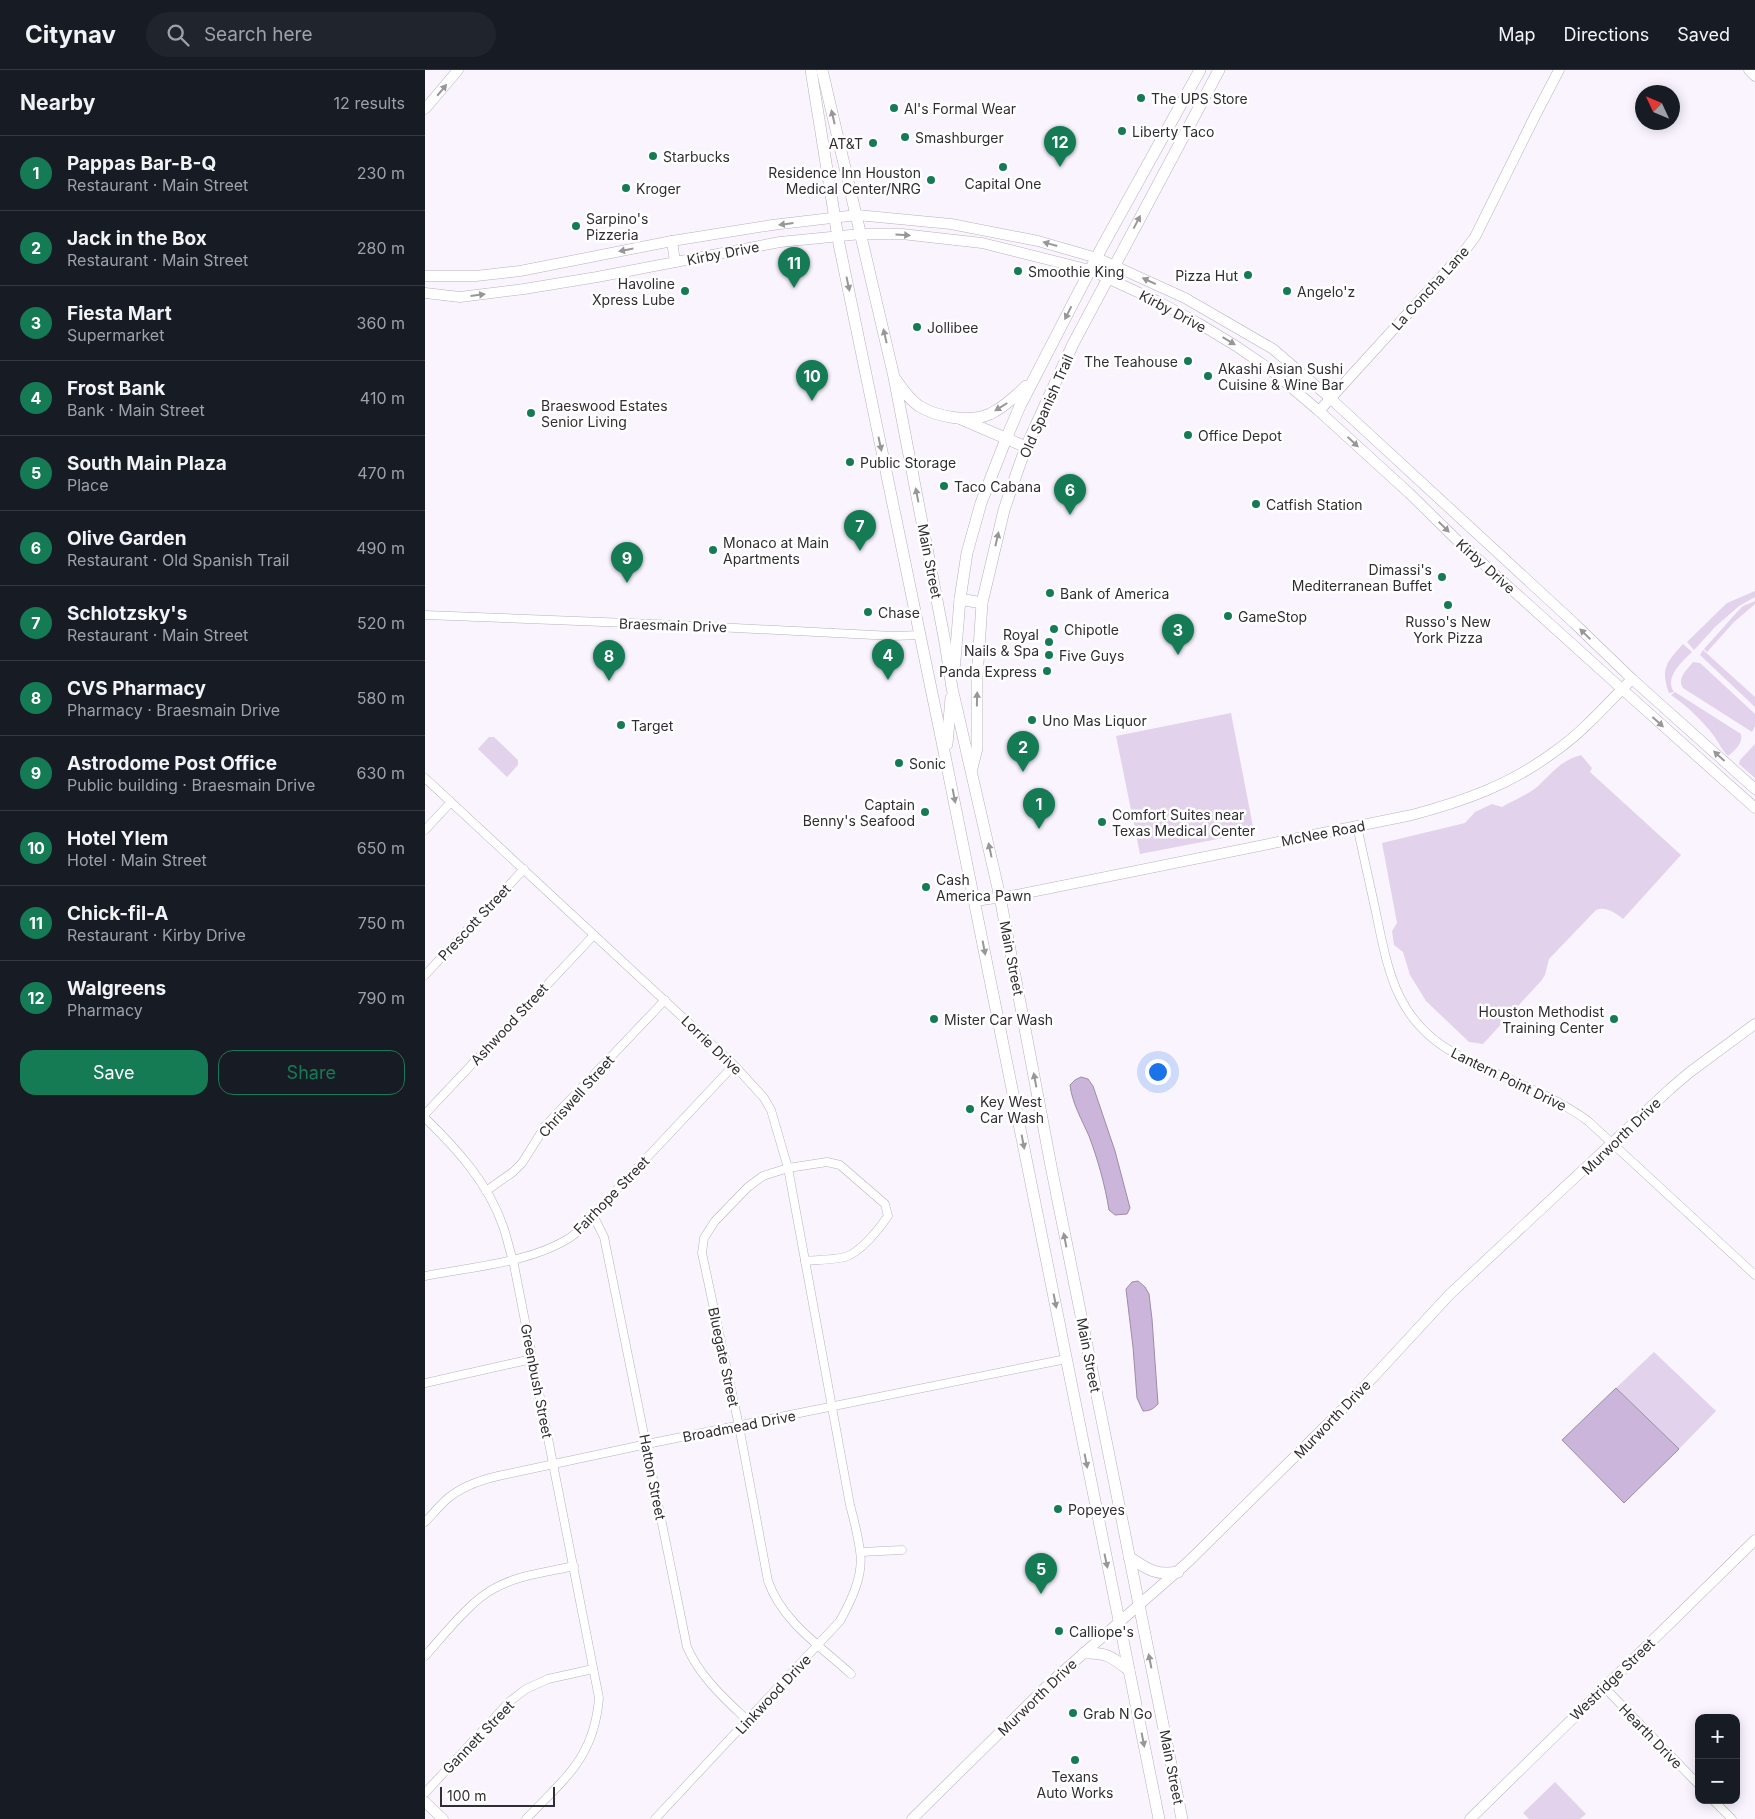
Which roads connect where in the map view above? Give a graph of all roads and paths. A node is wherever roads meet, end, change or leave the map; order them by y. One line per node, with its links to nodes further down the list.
1 (459, 70): 11 (main road, one-way to 1)
2 (811, 70): 15 (main road, Main Street)
3 (822, 70): 14 (main road, Main Street, one-way to 3)
4 (1201, 70): 9 (main road, Old Spanish Trail)
5 (1219, 70): 10 (main road, Old Spanish Trail)
6 (1559, 70): 30 (main road, La Concha Lane)
7 (1749, 70): 8 (main road)
8 (1755, 76)
9 (1192, 86): 10 (main road); 12 (main road, Old Spanish Trail)
10 (1206, 92): 13 (main road, Old Spanish Trail)
11 (425, 109)
12 (1142, 175): 13 (main road); 21 (main road, Old Spanish Trail)
13 (1158, 184): 23 (main road, Old Spanish Trail, one-way to 13)
14 (857, 215): 15 (main road, Kirby Drive); 16 (main road, Kirby Drive); 17 (main road, Main Street)
15 (835, 217): 18 (main road, Main Street); 19 (main road, Kirby Drive, one-way to 19)
16 (973, 228): 20 (main road); 21 (main road, Kirby Drive, one-way to 16)
17 (861, 234): 18 (main road, Kirby Drive); 20 (main road, Kirby Drive, one-way to 20); 29 (main road, Main Street, one-way to 17)
18 (838, 237): 22 (main road, Kirby Drive); 41 (main road, Main Street, one-way to 41)
19 (672, 241): 22 (main road); 25 (main road, Kirby Drive, one-way to 25)
20 (971, 242): 24 (main road, Kirby Drive)
21 (1097, 258): 23 (main road, Kirby Drive); 24 (main road, Old Spanish Trail)
22 (675, 262): 27 (main road, Kirby Drive, one-way to 22)
23 (1115, 266): 26 (main road, Old Spanish Trail); 30 (main road, Kirby Drive, one-way to 23)
24 (1090, 270): 26 (main road, Kirby Drive); 28 (main road, Old Spanish Trail, one-way to 28)
25 (425, 276)
26 (1109, 277): 31 (main road, Kirby Drive, one-way to 31); 34 (main road, Old Spanish Trail)
27 (425, 293)
28 (1036, 376): 32 (main road, one-way to 32); 33 (main road, Old Spanish Trail)
29 (894, 377): 32 (main road); 40 (main road, Main Street, one-way to 29)
30 (1329, 398): 31 (main road, La Concha Lane); 35 (main road, Kirby Drive)
31 (1319, 411): 36 (main road, Kirby Drive, one-way to 36)
32 (956, 418): 33 (main road)
33 (1006, 439): 34 (main road); 37 (main road, Old Spanish Trail)
34 (1026, 447): 38 (main road, Old Spanish Trail, one-way to 34)
35 (1419, 482): 36 (main road); 42 (main road, Kirby Drive, one-way to 35)
36 (1409, 493): 44 (main road, Kirby Drive, one-way to 44)
37 (960, 599): 38 (main road); 43 (main road, Old Spanish Trail)
38 (983, 603): 46 (main road, Old Spanish Trail, one-way to 38)
39 (425, 615): 41 (street, Braesmain Drive)
40 (943, 629): 41 (main road); 43 (main road, Main Street)
41 (921, 635): 45 (main road, Main Street)
42 (1632, 679): 44 (main road, McNee Road); 48 (main road, Kirby Drive, one-way to 42)
43 (952, 688): 45 (main road, Old Spanish Trail); 46 (main road, Main Street)
44 (1622, 689): 50 (main road, Kirby Drive, one-way to 50); 51 (main road, McNee Road)
45 (945, 756): 55 (main road, Main Street, one-way to 55)
46 (971, 772): 54 (main road, Main Street, one-way to 46)
47 (425, 778): 49 (street, Lorrie Drive)
48 (1755, 789)
49 (451, 802): 52 (street); 53 (street, Lorrie Drive)
50 (1753, 803)
51 (1357, 826): 54 (main road, McNee Road); 63 (street, Lantern Point Drive)
52 (425, 830)
53 (524, 869): 56 (street, Lorrie Drive); 57 (street, Prescott Street)
54 (1000, 897): 55 (main road, McNee Road); 64 (main road, Main Street, one-way to 54)
55 (975, 901): 66 (main road, Main Street, one-way to 66)
56 (594, 935): 58 (street, Lorrie Drive); 61 (street, Ashwood Street)
57 (425, 975)
58 (665, 1000): 60 (street, Lorrie Drive); 67 (street, Chriswell Street)
59 (1755, 1024): 63 (main road, Murworth Drive)
60 (734, 1065): 65 (street, Lorrie Drive); 68 (street, Fairhope Street)
61 (425, 1114)
62 (425, 1118): 67 (street, Greenbush Street)
63 (1613, 1143): 73 (street, Lantern Point Drive); 89 (main road, Murworth Drive)
64 (1051, 1166): 66 (main road); 71 (main road, Main Street, one-way to 64)
65 (788, 1168): 70 (street, Lorrie Drive); 70 (street, Bluegate Street); 80 (street, Bluegate Street)
66 (1029, 1170): 72 (main road, Main Street)
67 (486, 1191): 69 (street, Greenbush Street)
68 (593, 1215): 69 (street, Fairhope Street); 81 (street, Hatton Street)
69 (513, 1260): 74 (street, Fairhope Street); 77 (street, Greenbush Street)
70 (805, 1261): 79 (street, Lorrie Drive)
71 (1070, 1261): 72 (main road); 75 (main road, Main Street)
72 (1048, 1266): 76 (main road, Main Street, one-way to 76)
73 (1755, 1275)
74 (425, 1276)
75 (1089, 1356): 76 (main road); 87 (main road, Main Street)
76 (1067, 1359): 79 (street, Broadmead Drive); 91 (main road, Main Street, one-way to 91)
77 (532, 1360): 78 (street); 82 (street, Greenbush Street)
78 (425, 1383)
79 (832, 1408): 80 (street, Broadmead Drive); 86 (street, Linkwood Drive)
80 (739, 1426): 81 (street, Broadmead Drive); 92 (street, Bluegate Street)
81 (647, 1444): 82 (street, Broadmead Drive); 99 (street, Hatton Street)
82 (553, 1464): 83 (street, Broadmead Drive); 88 (street, Greenbush Street)
83 (425, 1522)
84 (1755, 1540): 98 (main road, Westridge Street)
85 (902, 1550): 86 (street)
86 (861, 1552): 92 (street, Linkwood Drive)
87 (1129, 1557): 89 (main road); 90 (main road, Main Street)
88 (574, 1566): 94 (street); 95 (street, Greenbush Street)
89 (1178, 1572): 90 (main road, Murworth Drive)
90 (1139, 1605): 91 (main road, Murworth Drive); 109 (main road, Main Street, one-way to 90)
91 (1119, 1623): 93 (main road, Murworth Drive); 96 (main road, Main Street)
92 (819, 1645): 97 (street, Bluegate Street); 99 (street, Linkwood Drive)
93 (1084, 1653): 96 (main road); 107 (main road, Murworth Drive)
94 (425, 1656)
95 (593, 1670): 101 (street, Gannett Street); 105 (street, Greenbush Street)
96 (1129, 1670): 108 (main road, Main Street, one-way to 108)
97 (851, 1674)
98 (1604, 1687): 100 (street, Hearth Drive); 110 (main road, Westridge Street)
99 (747, 1720): 106 (street, Linkwood Drive)
100 (1695, 1782)
101 (425, 1793)
102 (425, 1802): 104 (main road)
103 (1717, 1804): 111 (street)
104 (443, 1819)
105 (527, 1819)
106 (655, 1819)
107 (912, 1819)
108 (1159, 1819)
109 (1182, 1819)
110 (1470, 1819)
111 (1731, 1819)

